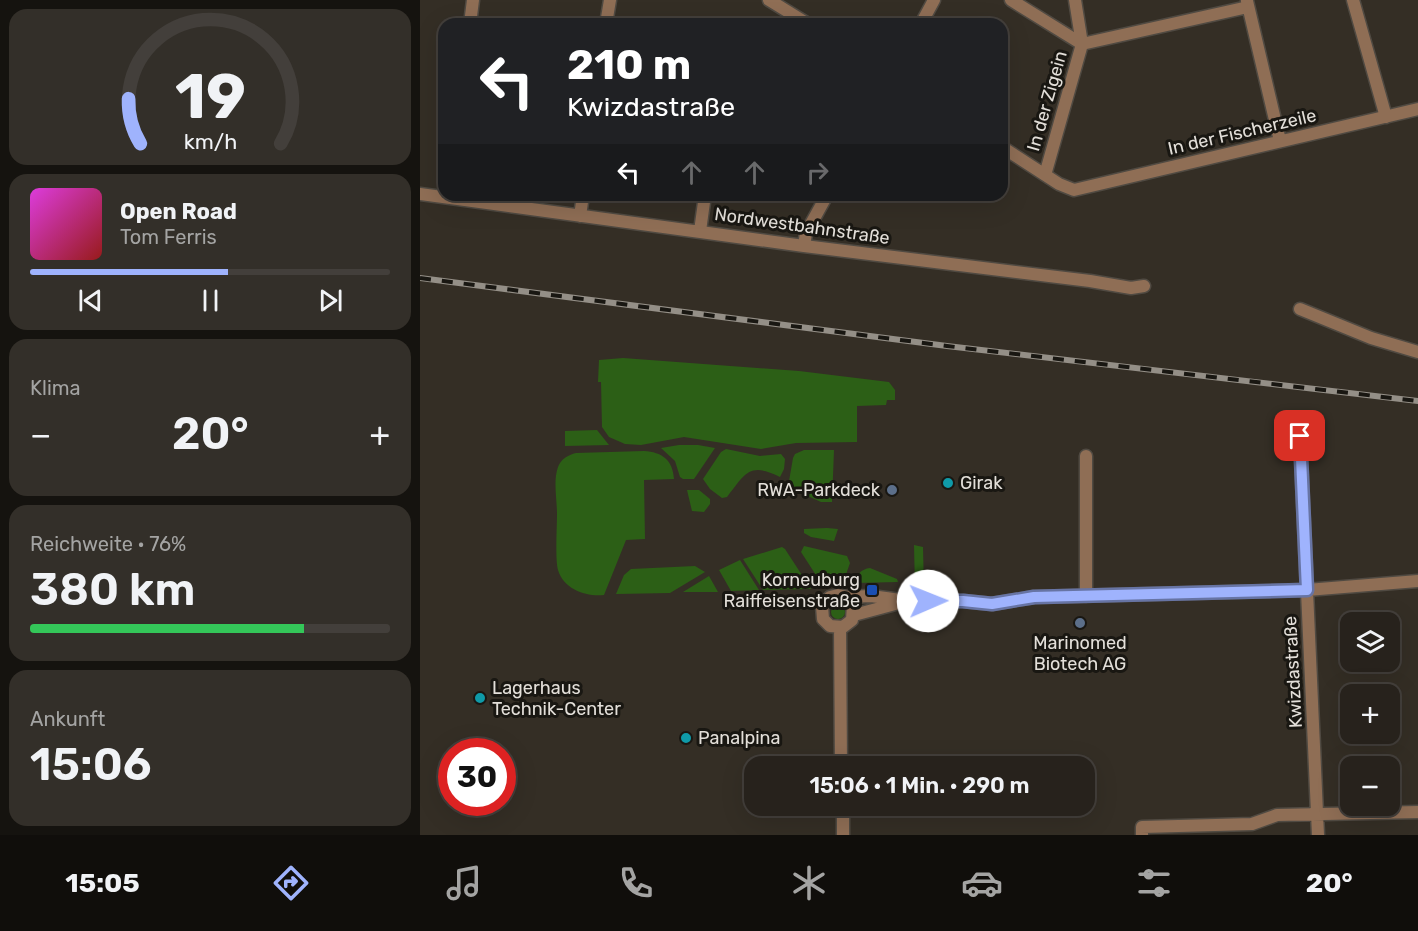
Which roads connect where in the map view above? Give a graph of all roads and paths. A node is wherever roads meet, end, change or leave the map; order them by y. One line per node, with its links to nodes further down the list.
1 (473, 0): 9 (street)
2 (610, 0): 10 (street)
3 (770, 0): 11 (street)
4 (934, 0): 12 (street)
5 (1011, 0): 13 (street)
6 (1075, 0): 13 (street, In der Zigein)
7 (1353, 0): 15 (street)
8 (1247, 4): 13 (street); 16 (street)
9 (471, 18)
10 (607, 18)
11 (798, 18)
12 (924, 18)
13 (1082, 44): 18 (street, In der Zigein)
14 (1418, 109): 15 (street, In der Fischerzeile)
15 (1386, 117): 16 (street, In der Fischerzeile)
16 (1280, 141): 18 (street, In der Fischerzeile)
17 (1008, 151): 18 (street)
18 (1045, 175)
19 (420, 194): 20 (street, Nordwestbahnstraße)
20 (438, 195)
21 (481, 201): 25 (street, Nordwestbahnstraße)
22 (582, 201): 25 (street)
23 (704, 201): 26 (street)
24 (824, 201): 27 (street)
25 (580, 216): 26 (street, Nordwestbahnstraße)
26 (700, 231): 27 (street, Nordwestbahnstraße)
27 (804, 246): 28 (street, Nordwestbahnstraße)
28 (1144, 286)
29 (1300, 309): 30 (street)
30 (1418, 352)
31 (1300, 436): 34 (street, Kwizdastraße)
32 (1086, 456): 35 (street)
33 (1418, 581): 34 (street)
34 (1307, 590): 35 (street); 42 (street, Kwizdastraße)
35 (1086, 596): 37 (street)
36 (847, 597): 37 (street); 38 (street); 39 (street)
37 (908, 601): 38 (street)
38 (854, 615): 39 (street)
39 (840, 628): 40 (street)
40 (842, 756)
41 (1418, 812): 42 (street)
42 (1318, 814): 44 (street); 46 (street, Kwizdastraße)
43 (843, 816): 45 (street)
44 (1142, 831)
45 (843, 835)
46 (1318, 835)

